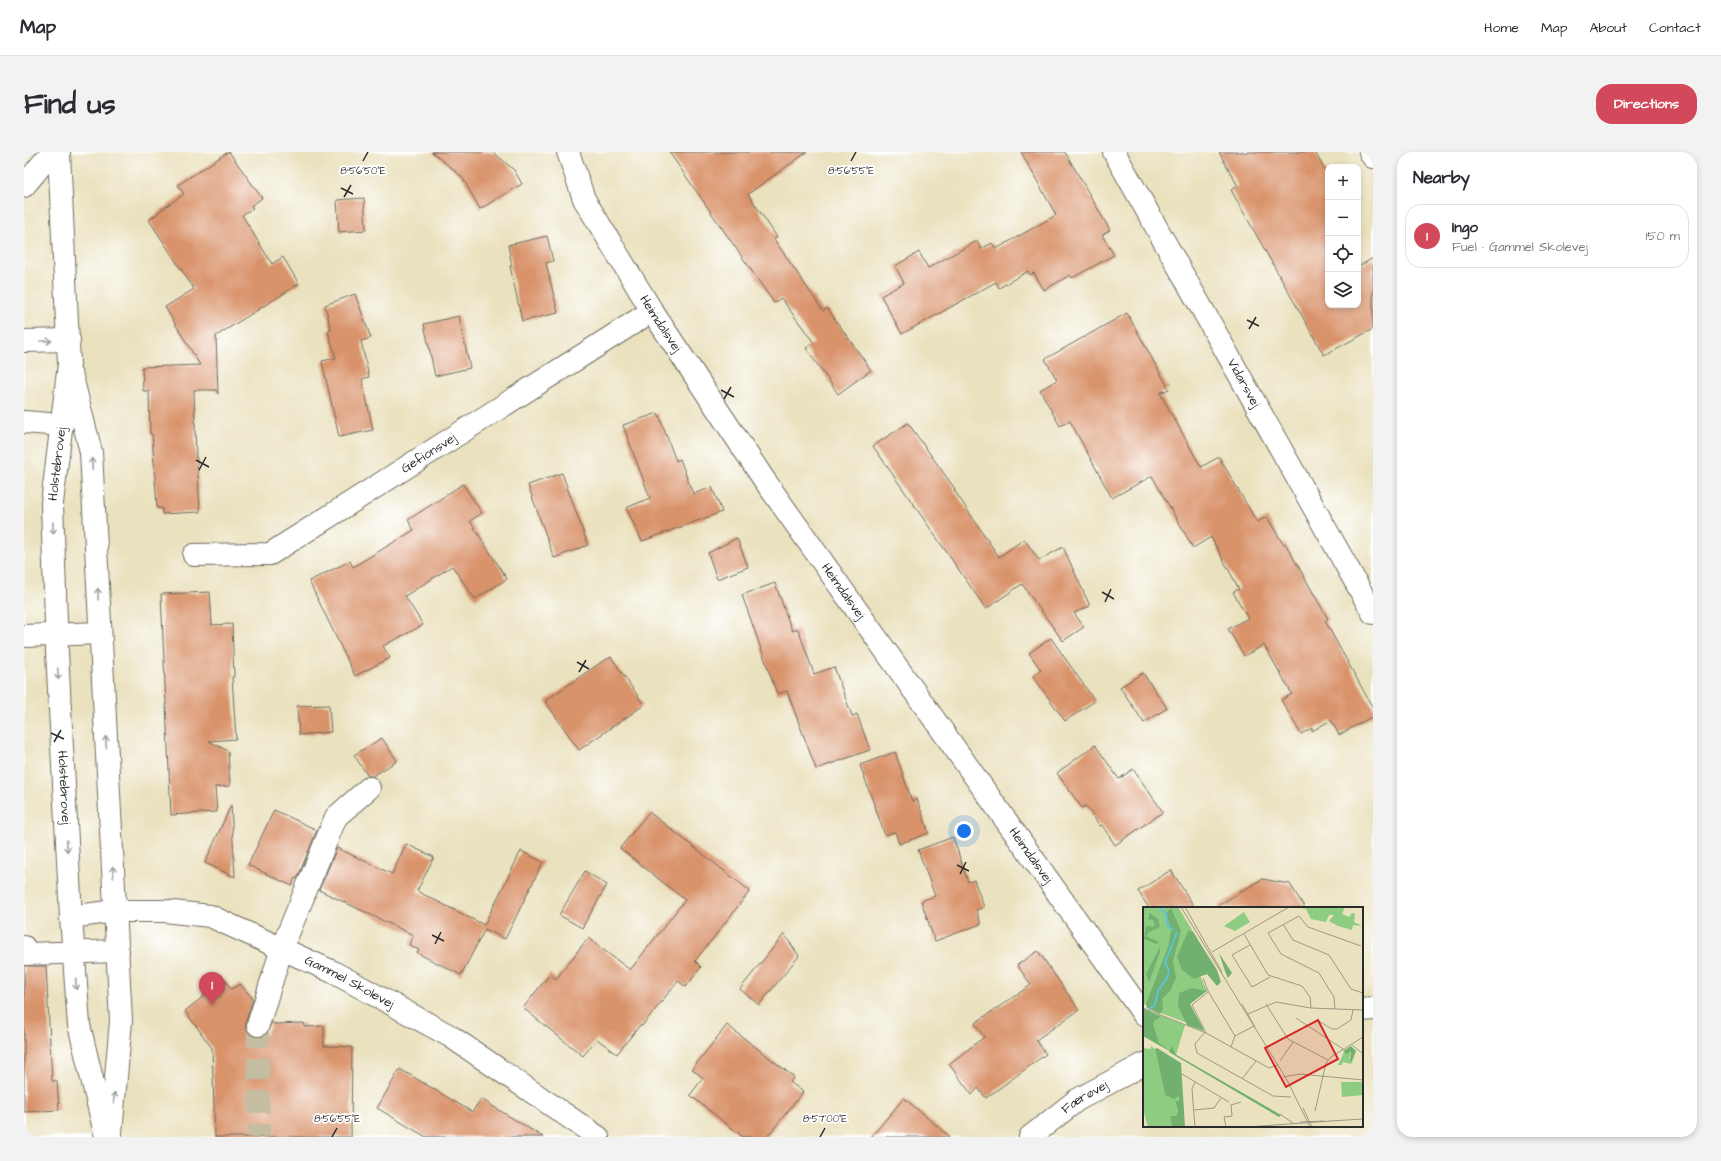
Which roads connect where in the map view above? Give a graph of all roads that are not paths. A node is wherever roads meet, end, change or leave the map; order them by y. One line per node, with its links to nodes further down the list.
1 (52, 152): 7 (street)
2 (59, 152): 9 (street, Holstebrovej)
3 (568, 152): 8 (street, Heimdalsvej)
4 (1114, 152): 15 (street, Vidarsvej)
5 (1370, 152): 6 (street)
6 (1373, 157)
7 (24, 186)
8 (652, 311): 14 (street, Gefionsvej); 28 (street, Heimdalsvej)
9 (69, 340): 10 (street, one-way to 9); 11 (street, Holstebrovej)
10 (24, 341)
11 (69, 364): 13 (street, Holstebrovej); 16 (street, Holstebrovej, one-way to 11)
12 (24, 422): 13 (street)
13 (62, 425): 17 (street, Holstebrovej, one-way to 17)
14 (194, 555)
15 (1373, 613)
16 (100, 633): 17 (street); 20 (street, Holstebrovej, one-way to 16)
17 (57, 635): 18 (street); 21 (street, Holstebrovej, one-way to 21)
18 (24, 636)
19 (369, 788): 23 (street)
20 (115, 911): 21 (street, Gammel Skolevej); 23 (street, Gammel Skolevej); 24 (street, Holstebrovej)
21 (71, 917): 25 (street, Holstebrovej)
22 (24, 947): 25 (street)
23 (282, 948): 29 (street); 33 (street, Gammel Skolevej)
24 (118, 951): 25 (street); 32 (street, Holstebrovej, one-way to 24)
25 (74, 953): 31 (street, Holstebrovej, one-way to 31)
26 (1373, 1009): 27 (street)
27 (1363, 1010)
28 (1143, 1015)
29 (258, 1025)
30 (1143, 1065): 34 (street, Færøvej)
31 (106, 1137)
32 (110, 1137)
33 (598, 1137)
34 (1030, 1137)

